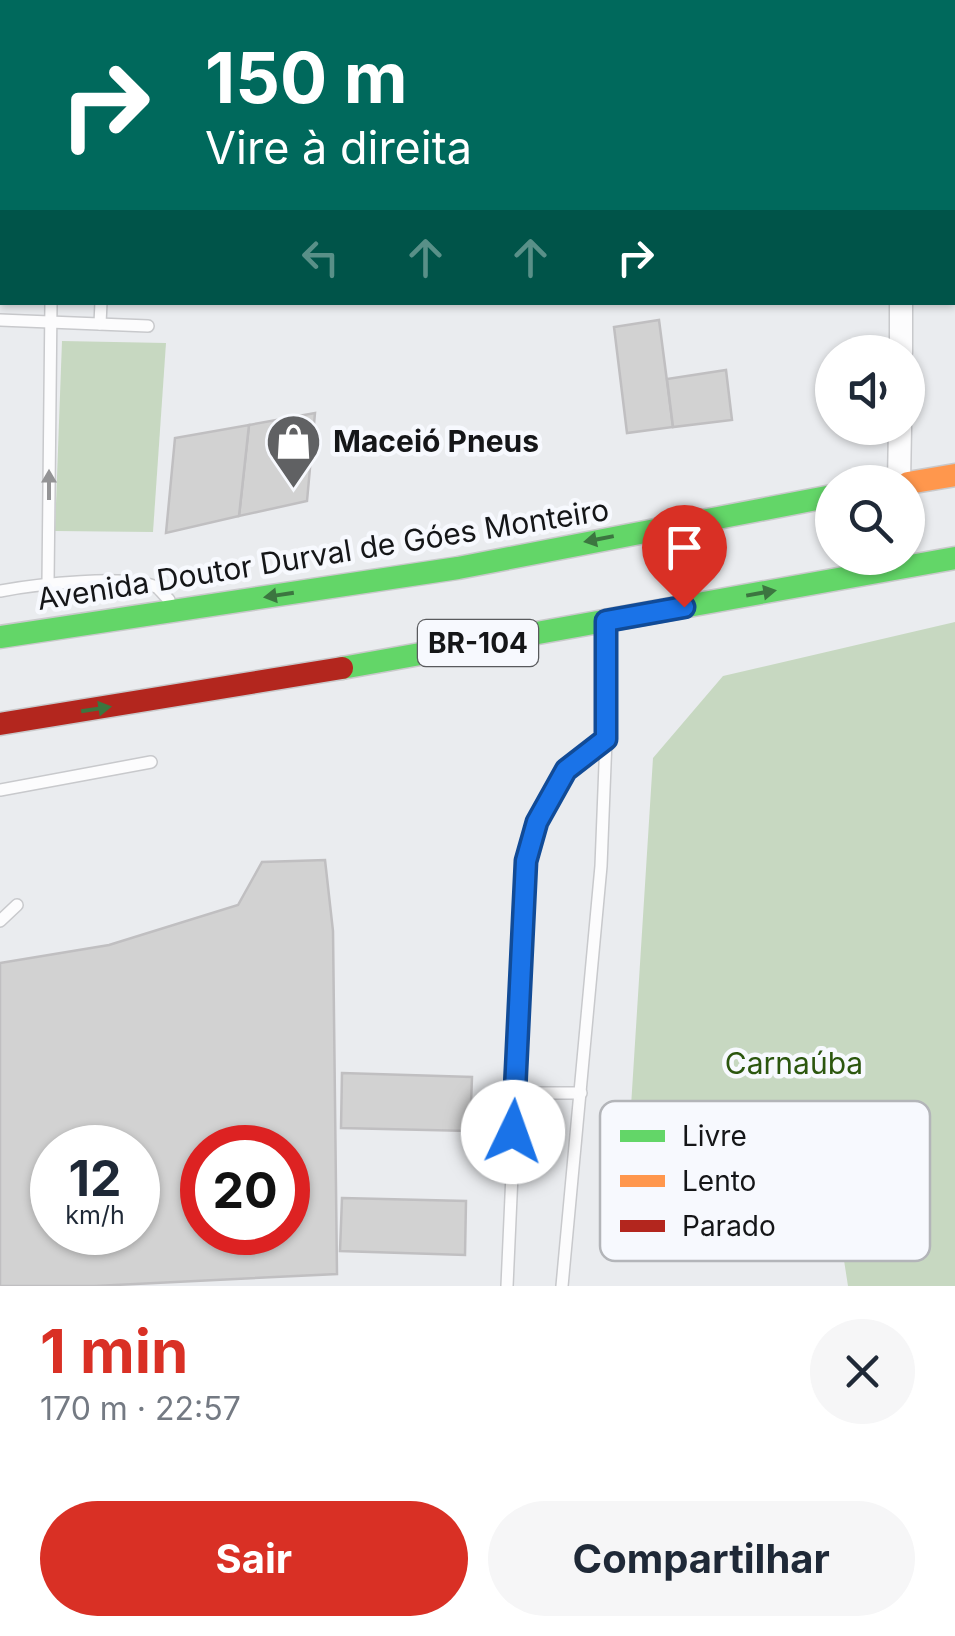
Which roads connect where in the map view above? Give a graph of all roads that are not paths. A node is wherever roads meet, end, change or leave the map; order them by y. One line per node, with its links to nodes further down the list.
1 (51, 305): 5 (lane)
2 (101, 305): 6 (lane)
3 (902, 305): 8 (street)
4 (0, 320): 5 (lane)
5 (50, 322): 6 (lane); 13 (lane, one-way to 5)
6 (100, 324): 7 (lane)
7 (148, 326)
8 (901, 335)
9 (955, 475): 10 (highway)
10 (925, 479)
11 (815, 499): 15 (highway, Avenida Doutor Durval de Góes Monteiro, one-way to 15)
12 (955, 558): 16 (highway, BR-104, one-way to 12)
13 (48, 582): 14 (lane); 15 (lane)
14 (0, 591)
15 (178, 610): 17 (highway, Avenida Doutor Durval de Góes Monteiro)
16 (606, 621): 18 (highway, BR-104, one-way to 16); 19 (lane)
17 (0, 637)
18 (0, 724)
19 (606, 739): 24 (lane); 25 (lane)
20 (151, 762): 21 (lane)
21 (0, 790)
22 (17, 904): 23 (lane)
23 (0, 921)
24 (515, 1093): 25 (lane); 26 (lane)
25 (581, 1093): 27 (lane)
26 (507, 1286)
27 (562, 1286)

